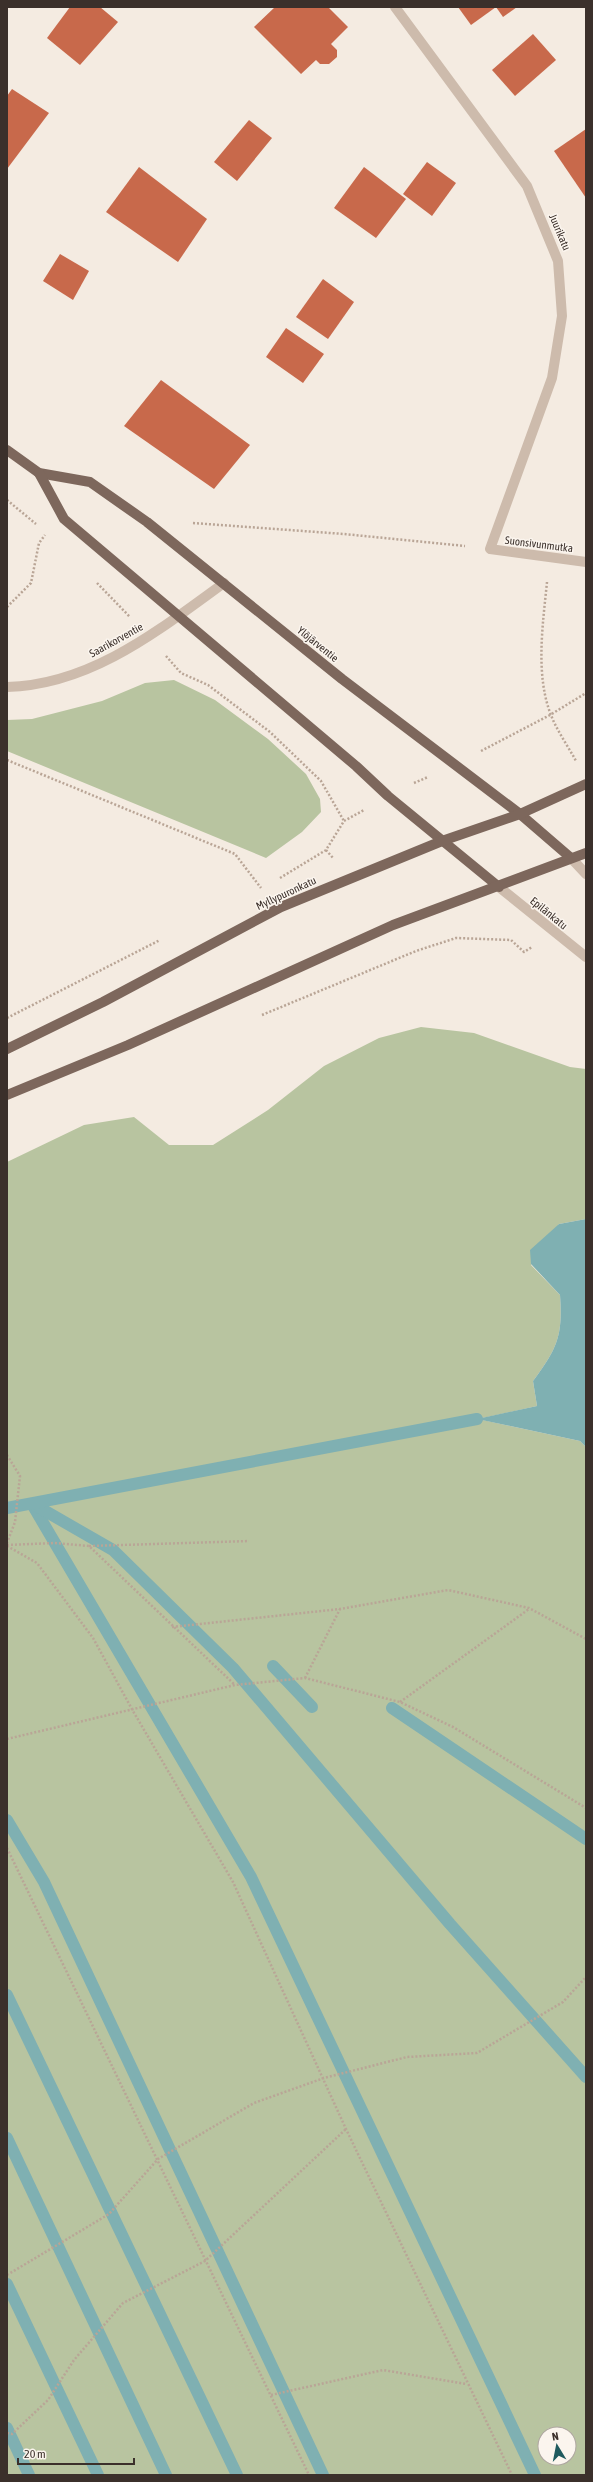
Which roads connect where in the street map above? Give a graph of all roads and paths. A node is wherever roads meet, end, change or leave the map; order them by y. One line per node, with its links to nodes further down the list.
1 (394, 7): 8 (street, Juurikatu)
2 (7, 450): 3 (main road, Ylöjärventie)
3 (39, 472): 11 (main road, Ylöjärventie); 14 (main road, Ylöjärventie)
4 (7, 500): 6 (path)
5 (188, 521): 8 (path)
6 (41, 528)
7 (52, 538): 15 (path)
8 (490, 550): 9 (street, Suonsivunmutka)
9 (550, 558): 10 (street, Suonsivunmutka); 20 (path)
10 (586, 562)
11 (115, 563): 13 (path); 16 (main road, Ylöjärventie)
12 (91, 578): 13 (path)
13 (97, 583): 17 (path)
14 (224, 583): 16 (street, Saarikorventie); 24 (main road, Ylöjärventie)
15 (7, 607)
16 (178, 616): 17 (street, Saarikorventie); 25 (main road, Ylöjärventie)
17 (148, 636): 18 (street, Saarikorventie); 26 (path)
18 (7, 687)
19 (586, 693): 20 (path)
20 (550, 715): 22 (path)
21 (7, 760): 34 (path)
22 (579, 766)
23 (586, 784): 24 (main road, Myllypuronkatu)
24 (520, 814): 25 (main road, Myllypuronkatu); 28 (main road, Ylöjärventie)
25 (442, 840): 30 (main road, Myllypuronkatu); 33 (main road, Ylöjärventie)
26 (326, 850): 30 (path); 31 (path)
27 (586, 853): 28 (main road)
28 (571, 858): 29 (street); 33 (main road)
29 (586, 874)
30 (350, 878): 43 (main road, Myllypuronkatu)
31 (274, 881)
32 (268, 884): 34 (path)
33 (498, 887): 36 (main road); 40 (street, Epilänkatu)
34 (262, 888): 35 (path)
35 (254, 892)
36 (393, 925): 38 (path); 44 (main road)
37 (163, 938): 41 (path)
38 (416, 951): 39 (path); 42 (path)
39 (524, 952)
40 (586, 957)
41 (7, 1018)
42 (255, 1018)
43 (7, 1049)
44 (7, 1095)
45 (7, 1456): 47 (path)
46 (249, 1541): 48 (path)
47 (7, 1545): 48 (path); 56 (path)
48 (88, 1546): 51 (path)
49 (529, 1608): 50 (path); 52 (path); 55 (path)
50 (340, 1609): 51 (path); 53 (path)
51 (172, 1627): 54 (path)
52 (586, 1639)
53 (305, 1678): 54 (path); 55 (path)
54 (235, 1685): 56 (path)
55 (400, 1702): 58 (path)
56 (133, 1711): 57 (path); 61 (path)
57 (7, 1739)
58 (586, 1808)
59 (7, 1848): 63 (path)
60 (586, 1977): 61 (path)
61 (324, 2078): 62 (path); 63 (path)
62 (346, 2129): 64 (path); 66 (path)
63 (158, 2159): 64 (path); 65 (path)
64 (205, 2261): 67 (path); 68 (path)
65 (7, 2275)
66 (467, 2384): 67 (path); 70 (path)
67 (271, 2395): 69 (path)
68 (7, 2433)
69 (309, 2475)
70 (512, 2475)

